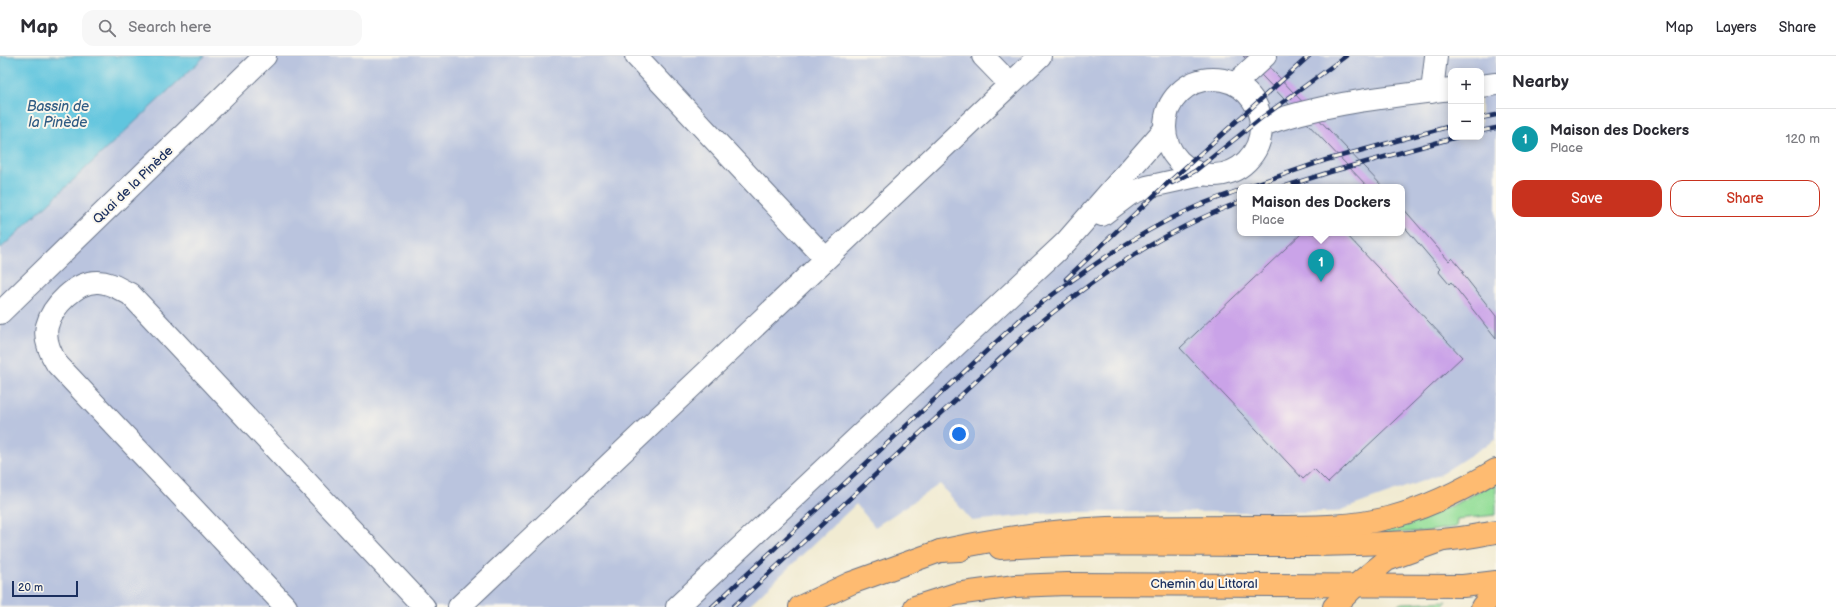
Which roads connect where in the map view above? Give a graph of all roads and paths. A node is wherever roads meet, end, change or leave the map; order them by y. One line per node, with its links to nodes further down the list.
1 (265, 56): 17 (lane, Quai de la Pinède)
2 (636, 56): 16 (lane)
3 (983, 56): 7 (lane)
4 (1040, 56): 7 (lane)
5 (1265, 56): 8 (lane)
6 (1436, 56): 11 (lane)
7 (1010, 84): 16 (lane)
8 (1235, 84): 12 (lane); 13 (lane)
9 (1496, 84): 10 (lane)
10 (1484, 86)
11 (1441, 91): 12 (lane)
12 (1260, 126): 14 (lane)
13 (1165, 129): 14 (lane); 15 (lane)
14 (1206, 174): 15 (lane)
15 (1066, 242): 28 (lane)
16 (826, 259): 27 (lane)
17 (0, 313)
18 (1496, 470): 21 (main road)
19 (1496, 532): 20 (main road)
20 (1443, 540): 21 (main road); 23 (main road)
21 (940, 551): 29 (main road)
22 (1496, 582): 23 (main road, Chemin du Littoral)
23 (1356, 585): 30 (main road, Chemin du Littoral); 31 (main road)
24 (1496, 590): 32 (main road)
25 (286, 607): 26 (lane)
26 (424, 607)
27 (459, 607)
28 (677, 607)
29 (800, 607)
30 (915, 607)
31 (1334, 607)
32 (1482, 607)

